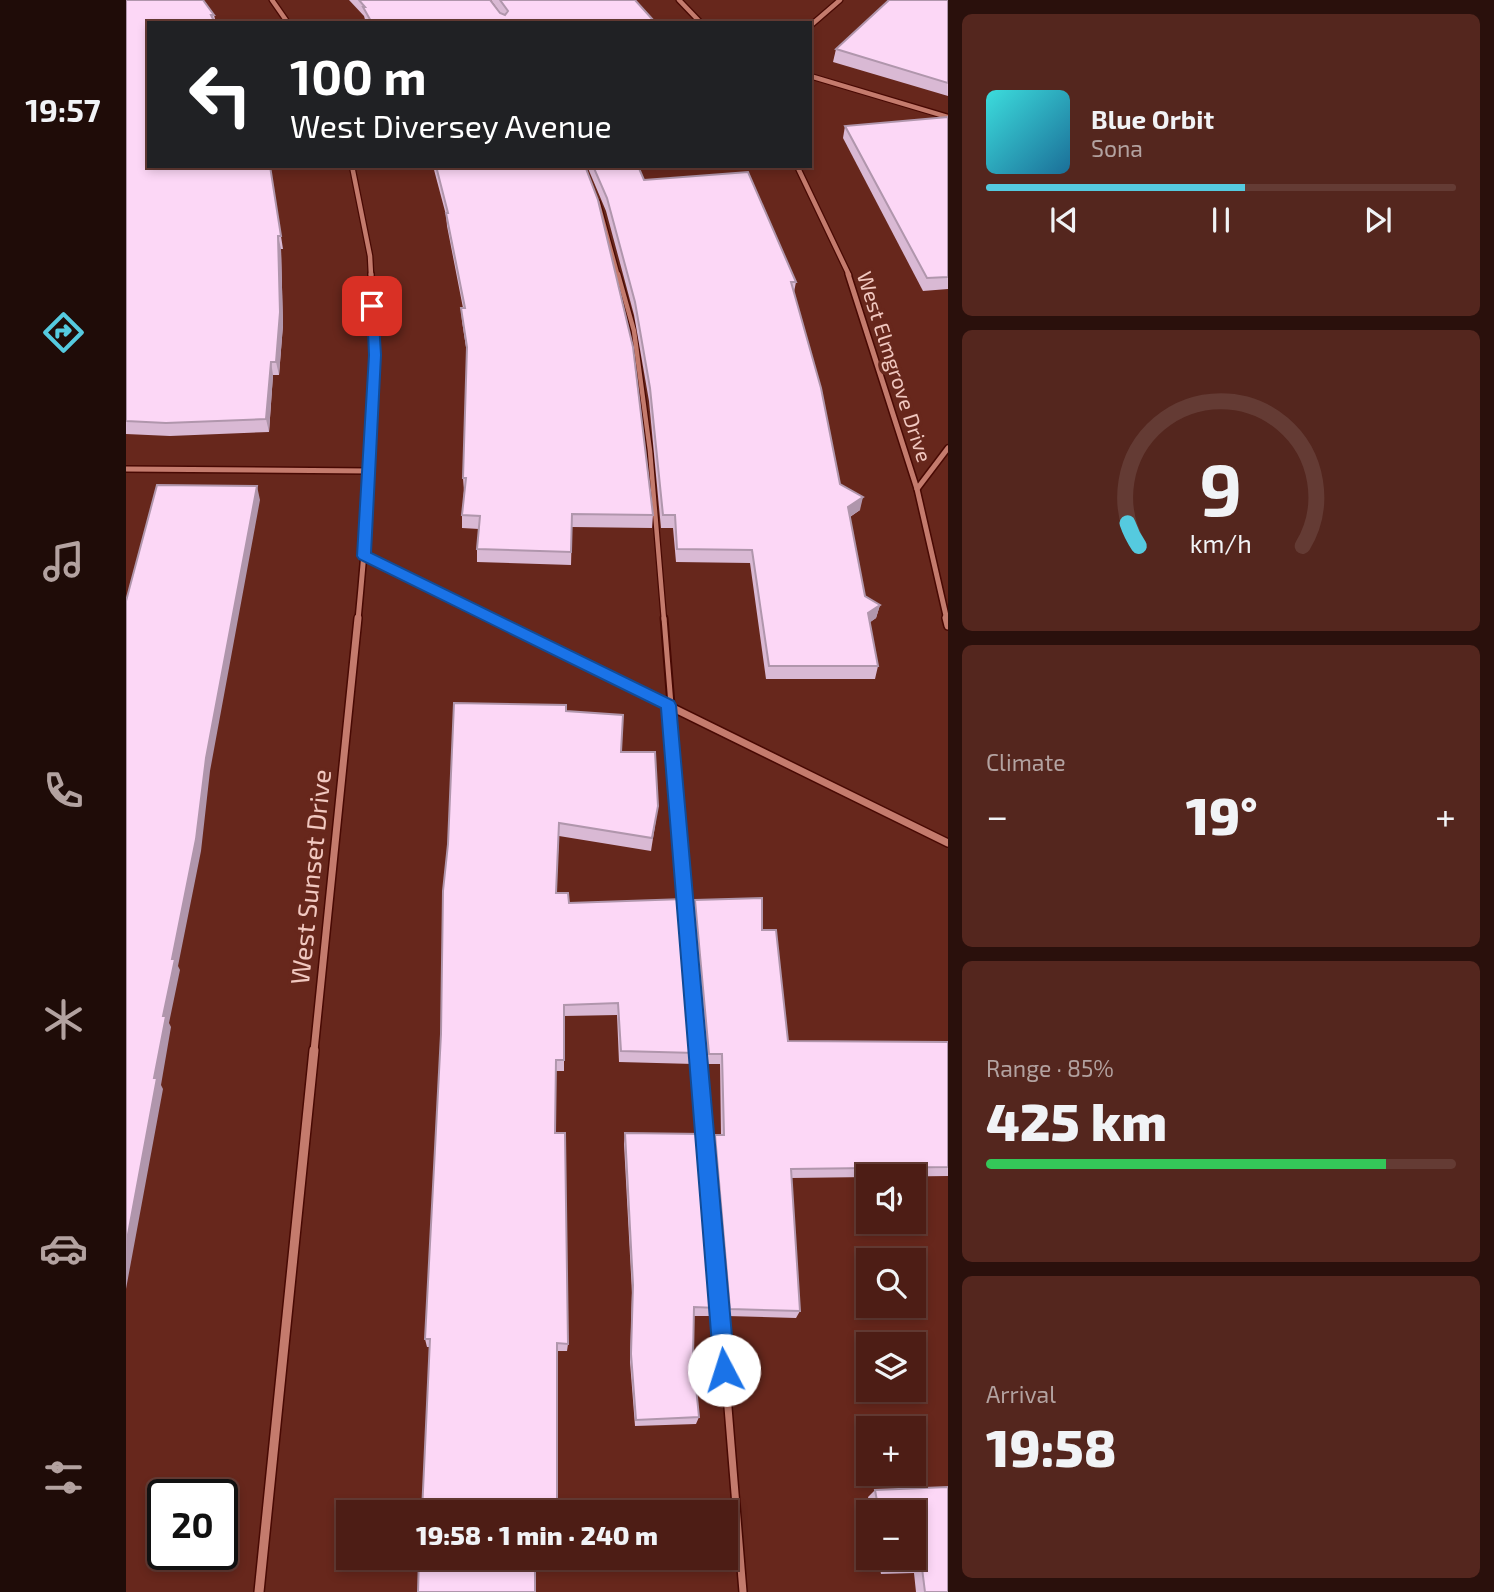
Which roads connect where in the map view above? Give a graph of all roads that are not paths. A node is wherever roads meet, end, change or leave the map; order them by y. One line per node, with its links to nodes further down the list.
1 (272, 0): 4 (street)
2 (679, 0): 5 (street)
3 (840, 0): 6 (street)
4 (287, 21)
5 (699, 21)
6 (812, 24)
7 (812, 77): 8 (street)
8 (948, 117)
9 (352, 168): 14 (street, West Sunset Drive)
10 (798, 168): 15 (street, West Elmgrove Drive)
11 (597, 200): 18 (lane)
12 (948, 448): 15 (street)
13 (126, 470): 14 (street)
14 (369, 471): 16 (street, West Sunset Drive)
15 (917, 489): 17 (street, West Elmgrove Drive)
16 (364, 556): 18 (street); 20 (street, West Sunset Drive)
17 (948, 626)
18 (668, 705): 19 (street); 21 (lane)
19 (948, 843)
20 (260, 1592)
21 (743, 1592)

